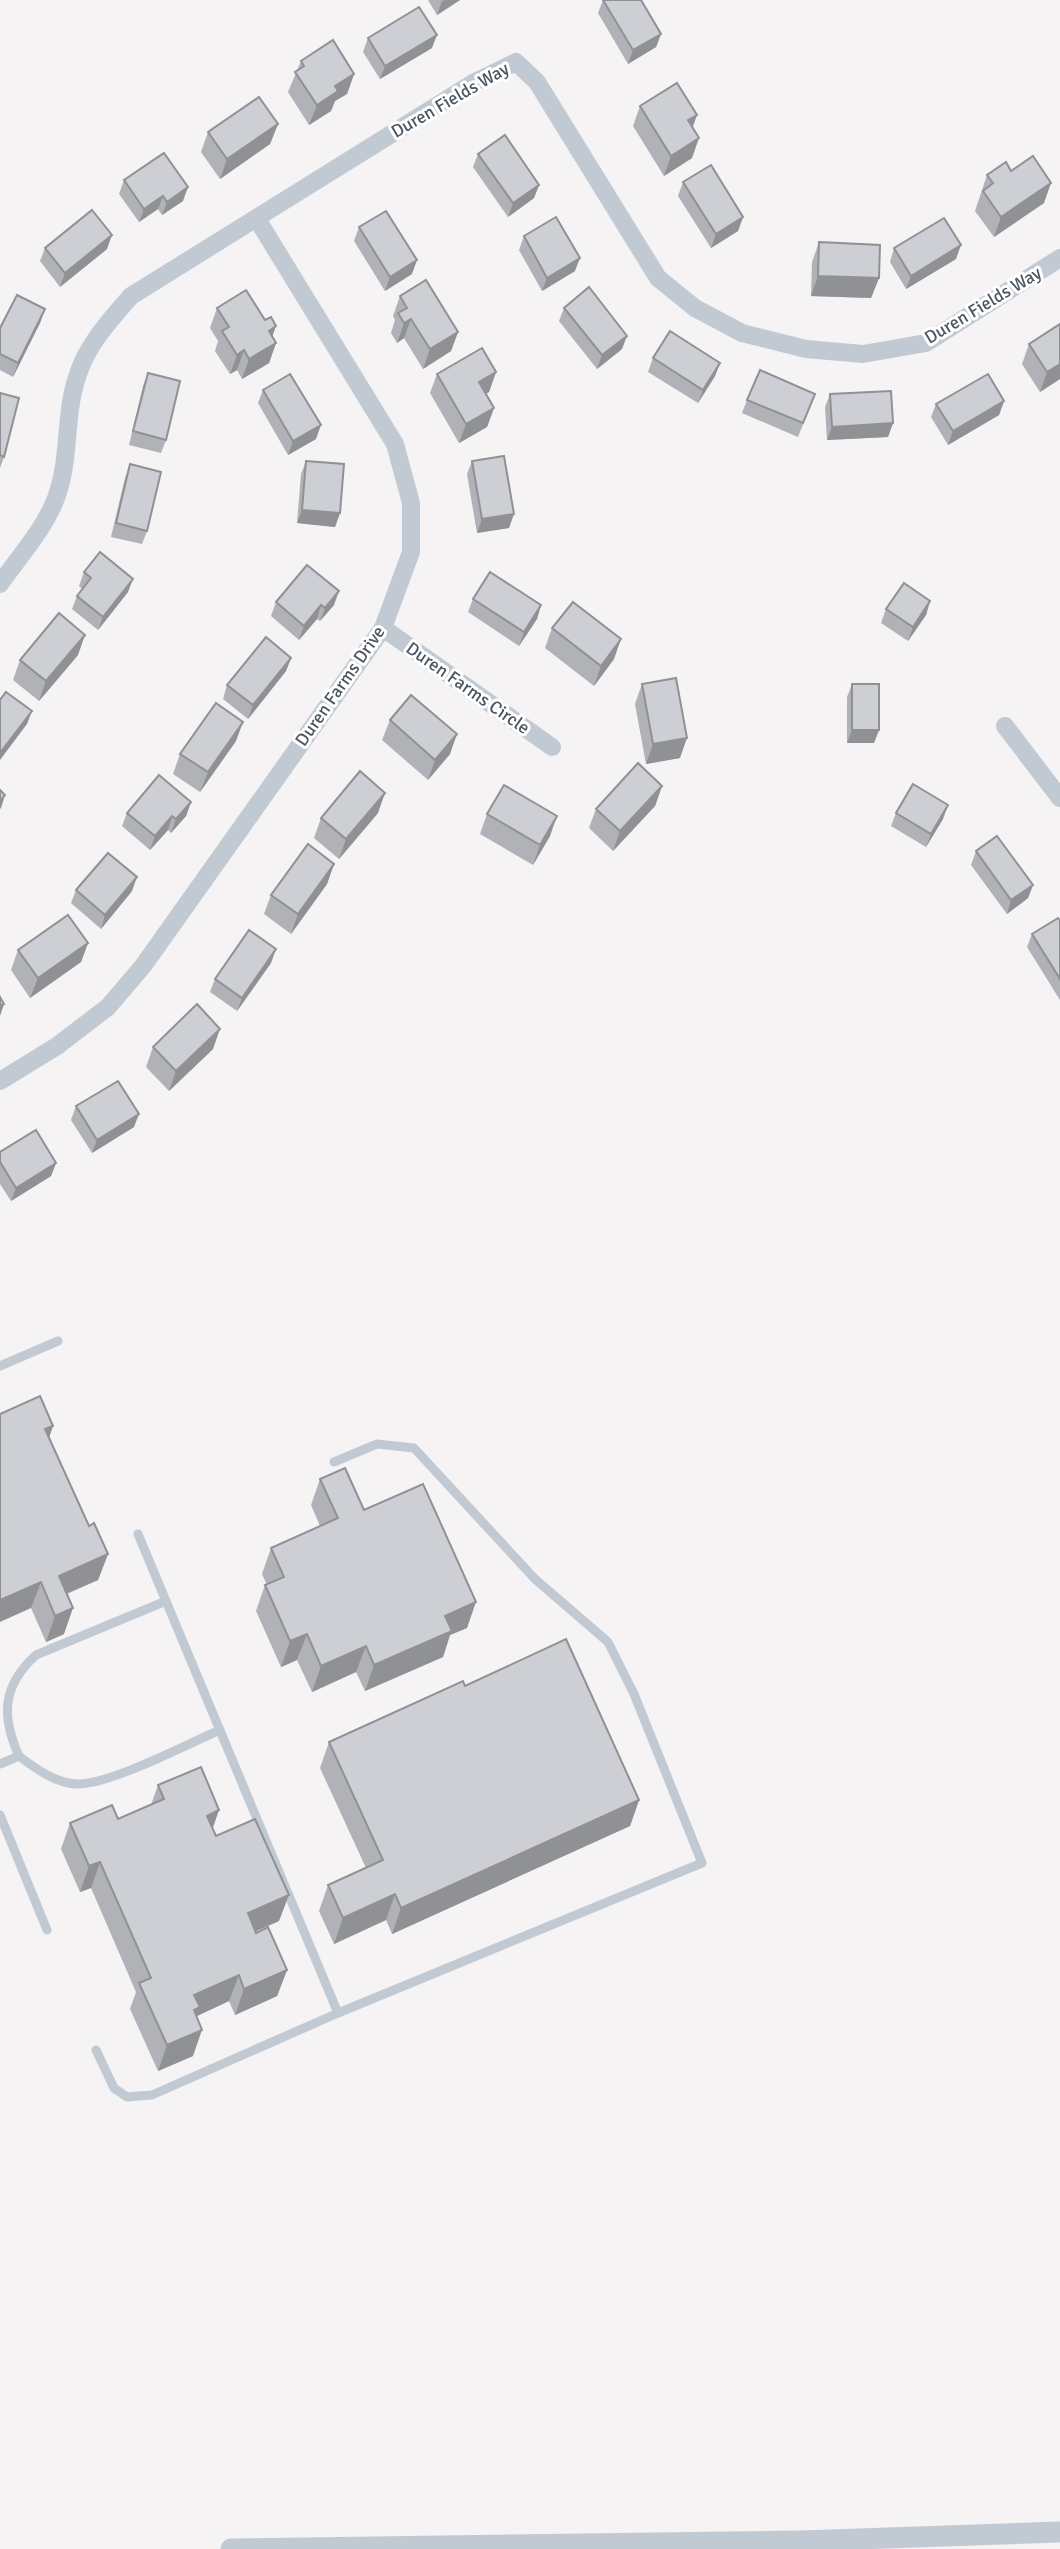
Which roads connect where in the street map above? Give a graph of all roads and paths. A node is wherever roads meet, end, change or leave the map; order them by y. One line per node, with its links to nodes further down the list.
1 (257, 219): 2 (street, Duren Fields Way); 3 (street, Duren Fields Way); 4 (street, Duren Farms Drive)
2 (1060, 258)
3 (0, 584)
4 (383, 628): 6 (street, Duren Farms Circle); 8 (street, Duren Farms Drive)
5 (1005, 726): 7 (street)
6 (552, 747)
7 (1060, 798)
8 (0, 1081)
9 (58, 1341): 10 (lane)
10 (0, 1366)
11 (334, 1462): 20 (lane)
12 (138, 1534): 13 (lane)
13 (166, 1601): 14 (lane); 15 (lane)
14 (3, 1729): 16 (lane)
15 (220, 1730): 16 (lane); 20 (lane)
16 (19, 1756): 17 (lane)
17 (0, 1764)
18 (0, 1815): 19 (lane)
19 (47, 1930)
20 (338, 2013): 21 (lane)
21 (96, 2050)
22 (1060, 2532): 23 (street)
23 (800, 2545): 24 (street)
24 (231, 2549)

